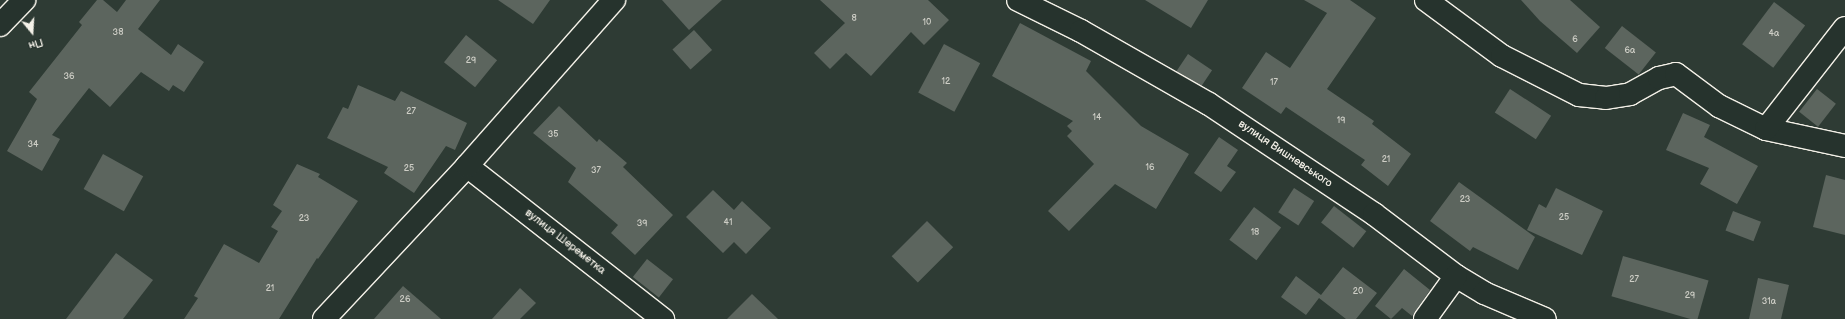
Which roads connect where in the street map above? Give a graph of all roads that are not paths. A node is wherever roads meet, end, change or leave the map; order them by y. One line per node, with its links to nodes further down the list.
1 (24, 0): 5 (street)
2 (614, 0): 9 (street)
3 (1018, 0): 10 (street, вулиця Вишневського)
4 (1426, 0): 7 (street)
5 (0, 25)
6 (1845, 28): 7 (street)
7 (1766, 129): 8 (street)
8 (1845, 146)
9 (468, 166): 11 (street); 12 (street, вулиця Шереметка)
10 (1456, 276): 13 (street); 14 (street, вулиця Вишневського)
11 (324, 319)
12 (662, 319)
13 (1425, 319)
14 (1545, 319)

